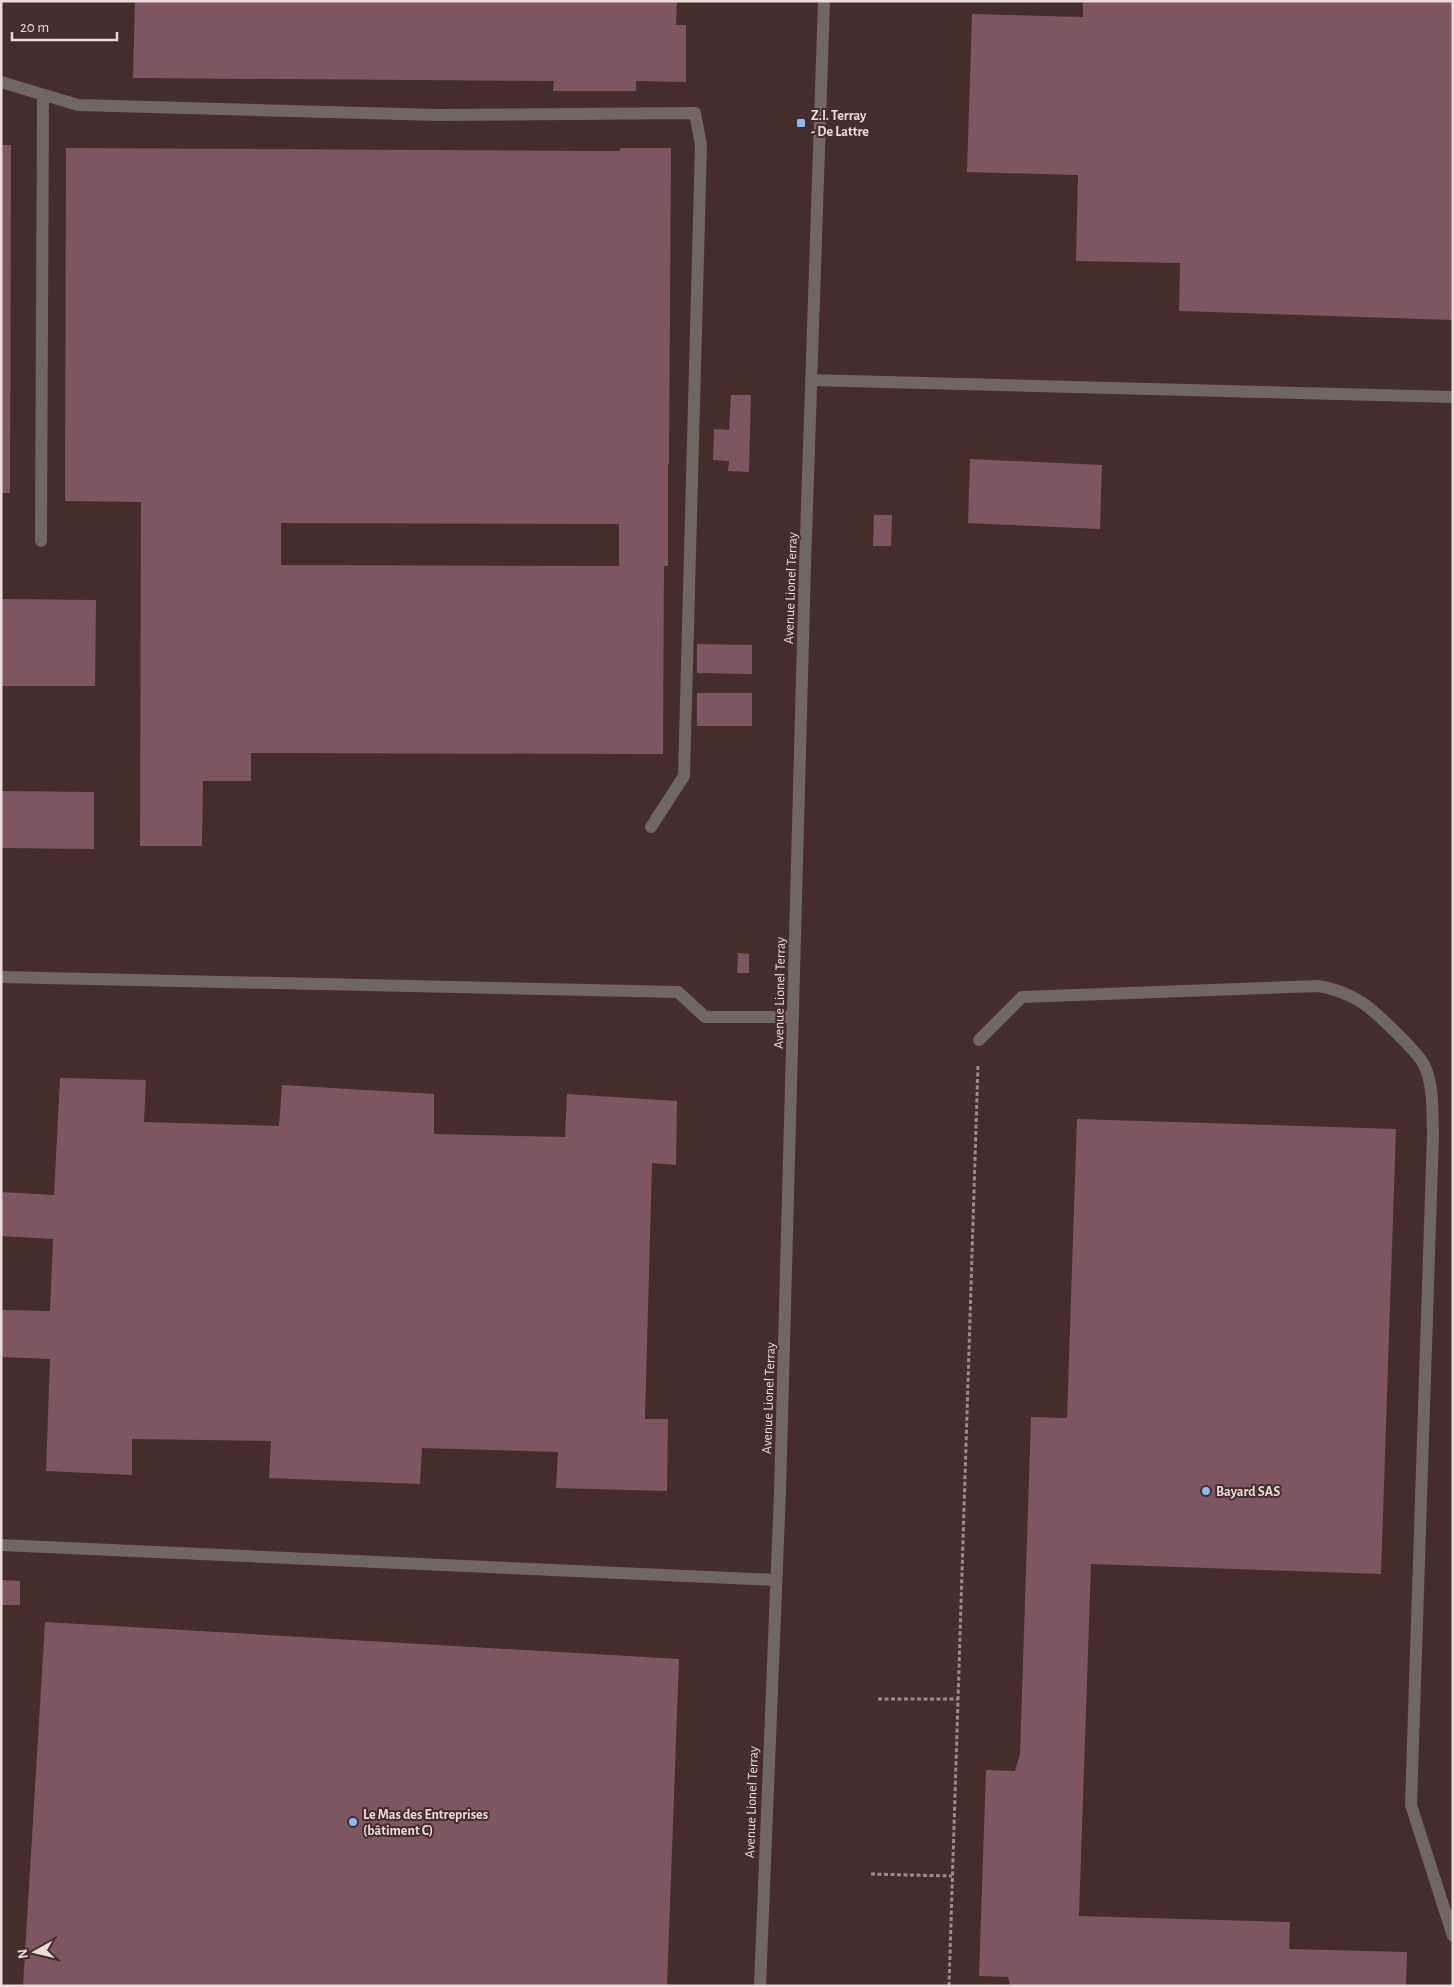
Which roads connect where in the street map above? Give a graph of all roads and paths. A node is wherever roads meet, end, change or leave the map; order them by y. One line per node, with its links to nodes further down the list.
1 (824, 1): 4 (street, Avenue Lionel Terray)
2 (1, 82): 3 (street)
3 (43, 95): 6 (street); 7 (street)
4 (812, 380): 5 (street); 9 (street, Avenue Lionel Terray)
5 (1453, 397)
6 (41, 541)
7 (651, 827)
8 (1, 977): 9 (street)
9 (793, 1017): 12 (street, Avenue Lionel Terray)
10 (979, 1040): 13 (path); 17 (street)
11 (1, 1544): 12 (street)
12 (776, 1580): 18 (street, Avenue Lionel Terray)
13 (958, 1698): 14 (path); 16 (path)
14 (878, 1700)
15 (871, 1874): 16 (path)
16 (952, 1876): 19 (path)
17 (1453, 1936)
18 (760, 1986)
19 (949, 1986)

